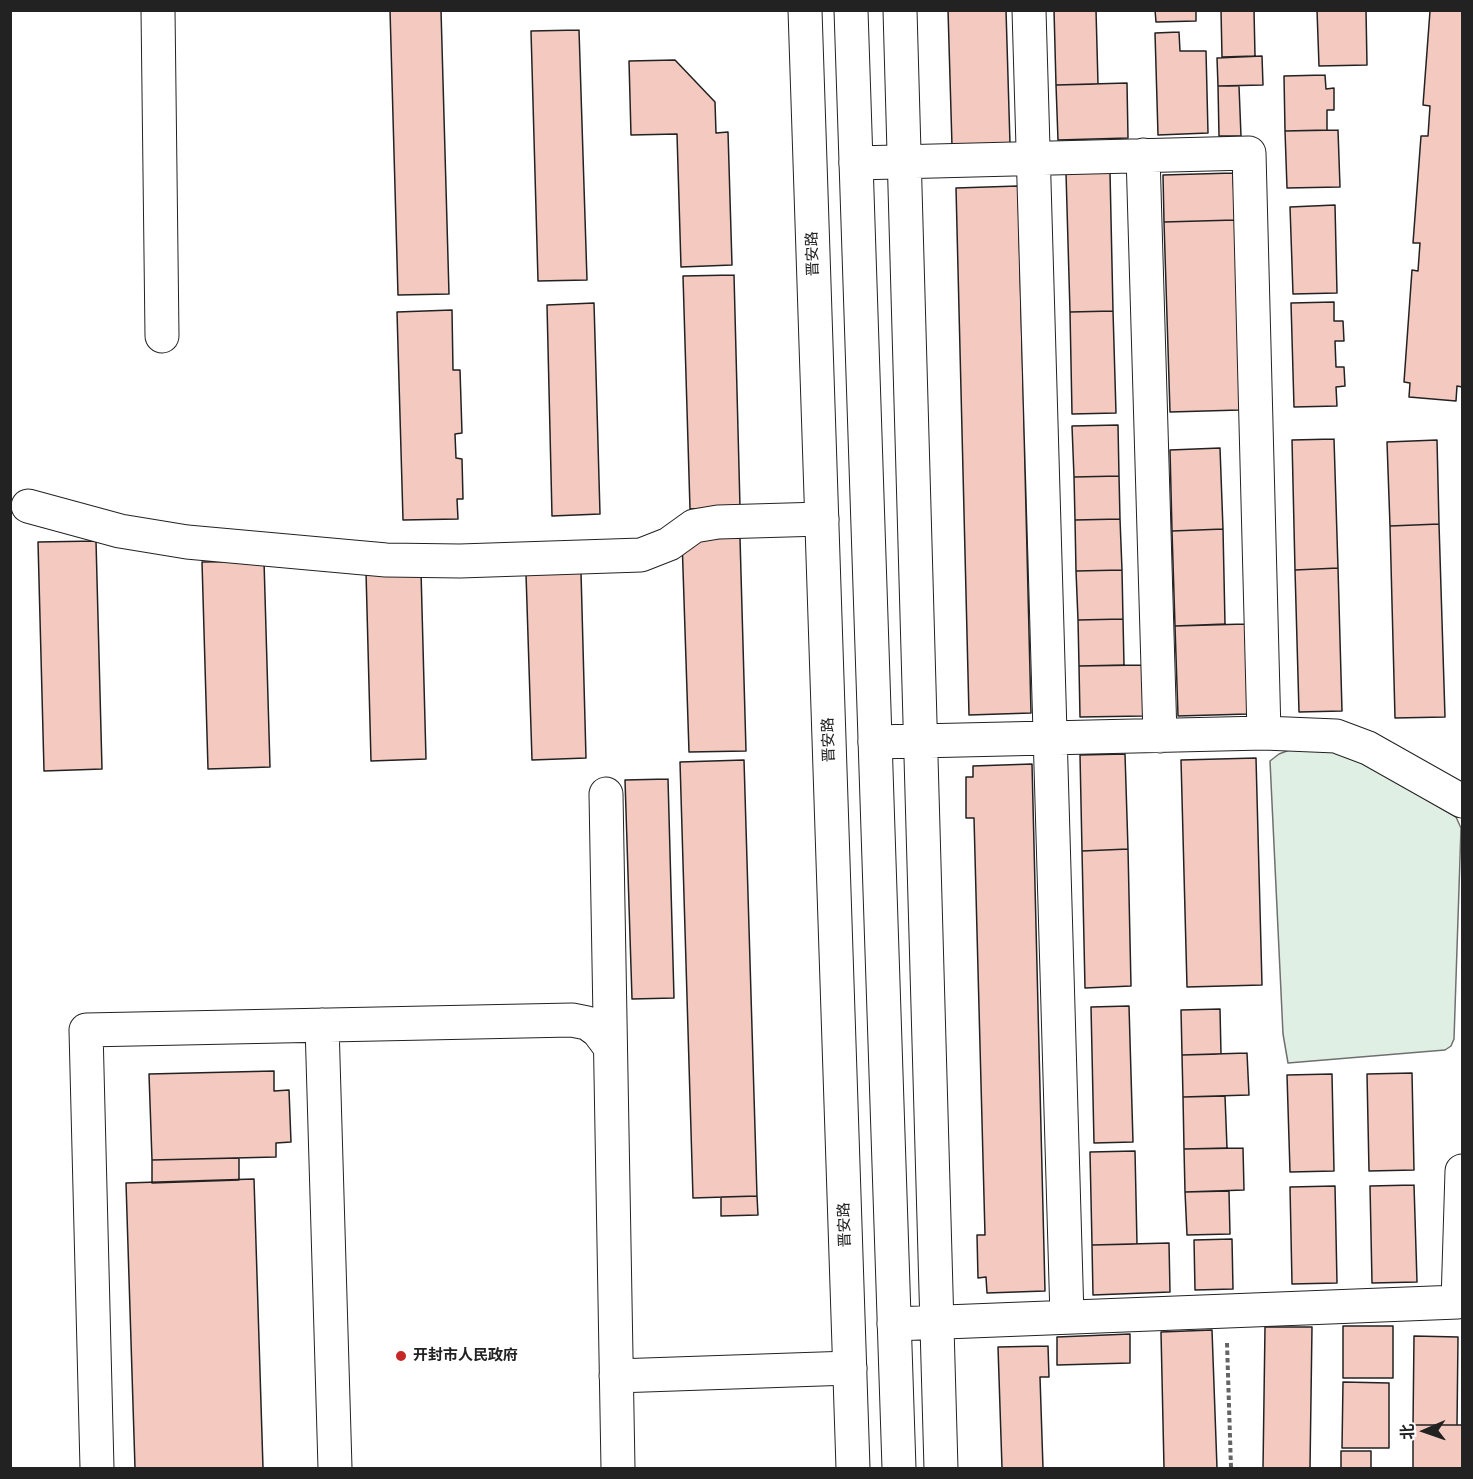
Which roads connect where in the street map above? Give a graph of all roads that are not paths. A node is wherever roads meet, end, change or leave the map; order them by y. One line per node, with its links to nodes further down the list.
1 (158, 10): 10 (main road)
2 (805, 10): 12 (main road, 晋安路)
3 (851, 10): 9 (main road)
4 (900, 10): 8 (main road)
5 (1029, 10): 7 (main road)
6 (1143, 155): 7 (main road); 13 (main road); 14 (main road)
7 (1033, 158): 8 (main road); 15 (main road)
8 (904, 162): 9 (main road); 16 (main road)
9 (856, 163): 17 (main road)
10 (162, 336)
11 (28, 506): 12 (main road)
12 (822, 519): 26 (main road, 晋安路)
13 (1264, 733): 14 (main road); 19 (main road)
14 (1160, 736): 15 (main road)
15 (1050, 738): 16 (main road); 23 (main road)
16 (920, 740): 17 (main road); 24 (main road)
17 (875, 742): 25 (main road)
18 (606, 794): 21 (main road)
19 (1462, 801)
20 (322, 1025): 21 (main road); 28 (main road); 29 (main road)
21 (610, 1047): 27 (main road)
22 (1462, 1171): 23 (main road)
23 (1067, 1317): 24 (main road)
24 (937, 1322): 25 (main road); 33 (main road)
25 (894, 1324): 32 (main road)
26 (850, 1368): 27 (main road); 31 (main road, 晋安路)
27 (616, 1376): 30 (main road)
28 (97, 1468)
29 (335, 1468)
30 (618, 1468)
31 (853, 1468)
32 (899, 1468)
33 (941, 1468)

